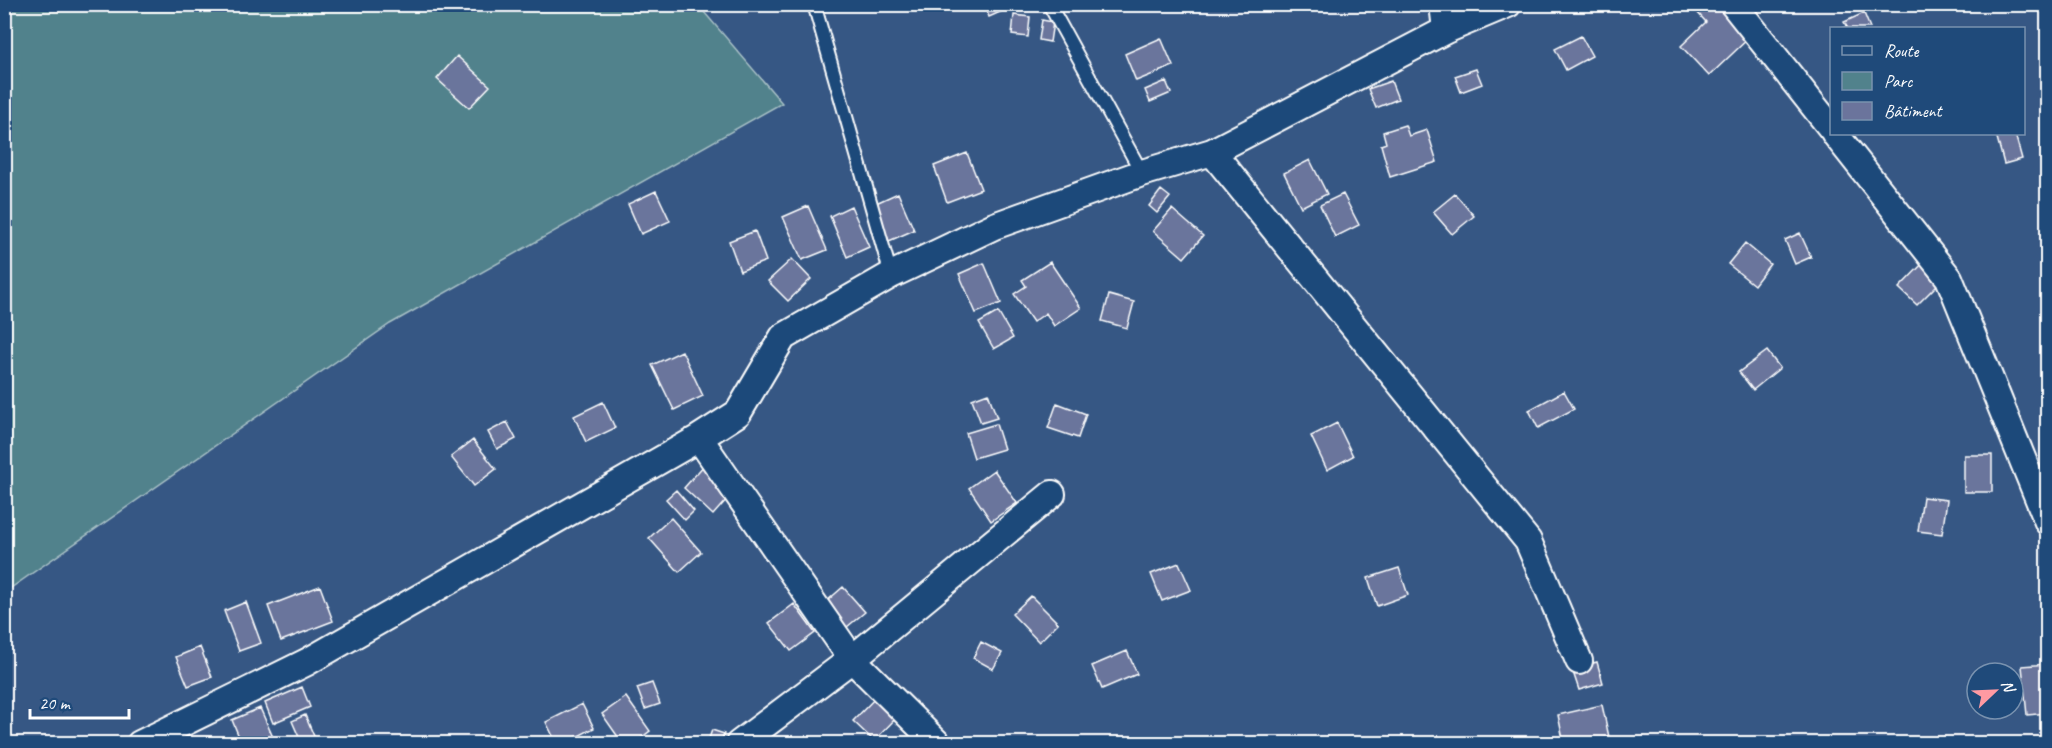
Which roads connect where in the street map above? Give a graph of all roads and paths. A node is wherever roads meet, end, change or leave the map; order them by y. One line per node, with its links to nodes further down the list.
1 (814, 4): 11 (lane)
2 (1049, 4): 10 (lane)
3 (1443, 4): 6 (street)
4 (1508, 4): 6 (street)
5 (1733, 4): 7 (street)
6 (1446, 30): 9 (street)
7 (1830, 126)
8 (1836, 135): 14 (street)
9 (1212, 152): 10 (street); 16 (street)
10 (1142, 172): 11 (street)
11 (891, 275): 12 (street)
12 (699, 438): 15 (street); 17 (street)
13 (1052, 494): 15 (street)
14 (2048, 522)
15 (852, 659): 18 (street); 19 (street)
16 (1579, 661)
17 (140, 744)
18 (739, 744)
19 (938, 744)

